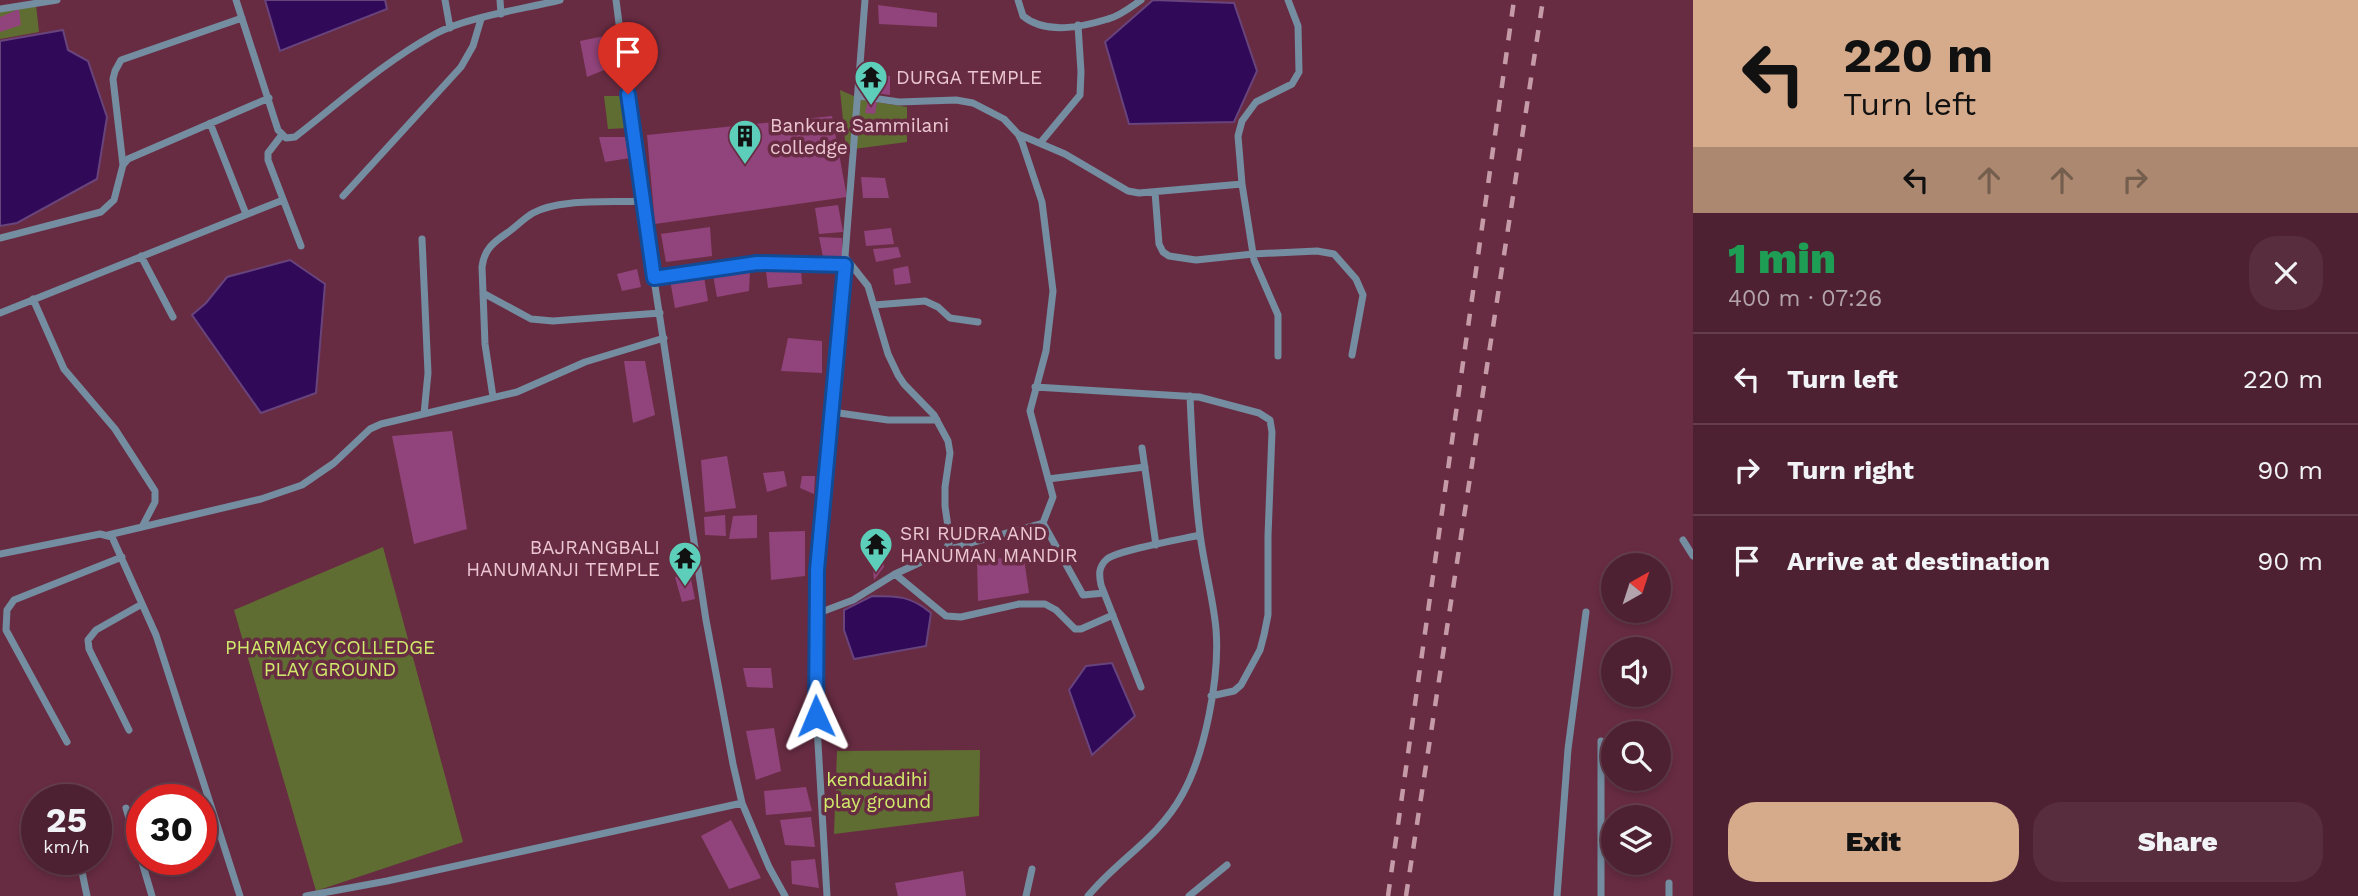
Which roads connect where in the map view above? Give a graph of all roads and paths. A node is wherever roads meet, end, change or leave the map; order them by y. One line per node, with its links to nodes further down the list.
1 (57, 0): 11 (street)
2 (236, 0): 13 (street)
3 (445, 0): 16 (street)
4 (499, 0): 12 (street)
5 (560, 0): 12 (street)
6 (616, 0): 28 (street)
7 (865, 0): 17 (street)
8 (1018, 0): 15 (street)
9 (1141, 0): 15 (street)
10 (1288, 0): 24 (street)
11 (0, 9)
12 (501, 14): 14 (street)
13 (242, 18): 18 (street); 23 (street)
14 (481, 19): 16 (street); 26 (street)
15 (1078, 25): 22 (street)
16 (450, 28): 21 (street)
17 (859, 96): 20 (street); 35 (street)
18 (269, 98): 19 (street); 21 (street)
19 (210, 123): 23 (street); 29 (street)
20 (1018, 134): 22 (street); 47 (street)
21 (281, 136): 27 (street)
22 (1041, 142): 25 (street)
23 (123, 166): 30 (street)
24 (1242, 184): 25 (street); 33 (street)
25 (1154, 192): 33 (street)
26 (343, 196)
27 (283, 200): 29 (street); 32 (street)
28 (642, 201): 36 (street); 37 (street)
29 (246, 214): 34 (street)
30 (0, 238)
31 (422, 239): 51 (street)
32 (302, 246)
33 (1253, 254): 45 (street); 46 (street)
34 (141, 256): 38 (street); 42 (street)
35 (845, 261): 36 (street); 39 (street); 50 (street)
36 (654, 278): 41 (street)
37 (483, 293): 41 (street); 49 (street)
38 (33, 299): 40 (street); 57 (street)
39 (874, 305): 43 (street); 52 (street)
40 (0, 313)
41 (660, 313): 44 (street)
42 (173, 317)
43 (978, 322)
44 (664, 338): 49 (street); 77 (street)
45 (1352, 355)
46 (1278, 356)
47 (1035, 387): 48 (street); 55 (street)
48 (1190, 396): 59 (street); 73 (street)
49 (493, 397): 51 (street)
50 (832, 412): 52 (street); 70 (street)
51 (424, 414): 57 (street)
52 (937, 420): 62 (street)
53 (1142, 448): 54 (street)
54 (1144, 467): 55 (street); 61 (street)
55 (1048, 479): 56 (street)
56 (1043, 523): 62 (street); 67 (street)
57 (142, 527): 58 (street)
58 (108, 535): 63 (street); 65 (street)
59 (1200, 535): 61 (street); 73 (street)
60 (1683, 540): 64 (street)
61 (1156, 545): 67 (street)
62 (945, 551): 66 (street)
63 (0, 554)
64 (1693, 556)
65 (122, 557): 68 (street); 75 (street)
66 (895, 574): 70 (street); 71 (street)
67 (1104, 593): 71 (street)
68 (142, 604): 74 (street); 85 (street)
69 (1586, 612): 92 (street)
70 (816, 614): 88 (street)
71 (1113, 615): 72 (street)
72 (1140, 687)
73 (1211, 696): 90 (street)
74 (129, 730)
75 (67, 742)
76 (1601, 791): 93 (street)
77 (741, 803): 86 (street); 87 (street)
78 (1227, 865): 91 (street)
79 (1032, 869): 89 (street)
80 (82, 875): 83 (street)
81 (146, 875): 84 (street)
82 (1669, 883): 94 (street)
83 (87, 896)
84 (152, 896)
85 (240, 896)
86 (306, 896)
87 (785, 896)
88 (827, 896)
89 (1026, 896)
90 (1088, 896)
91 (1189, 896)
92 (1557, 896)
93 (1601, 896)
94 (1669, 896)

